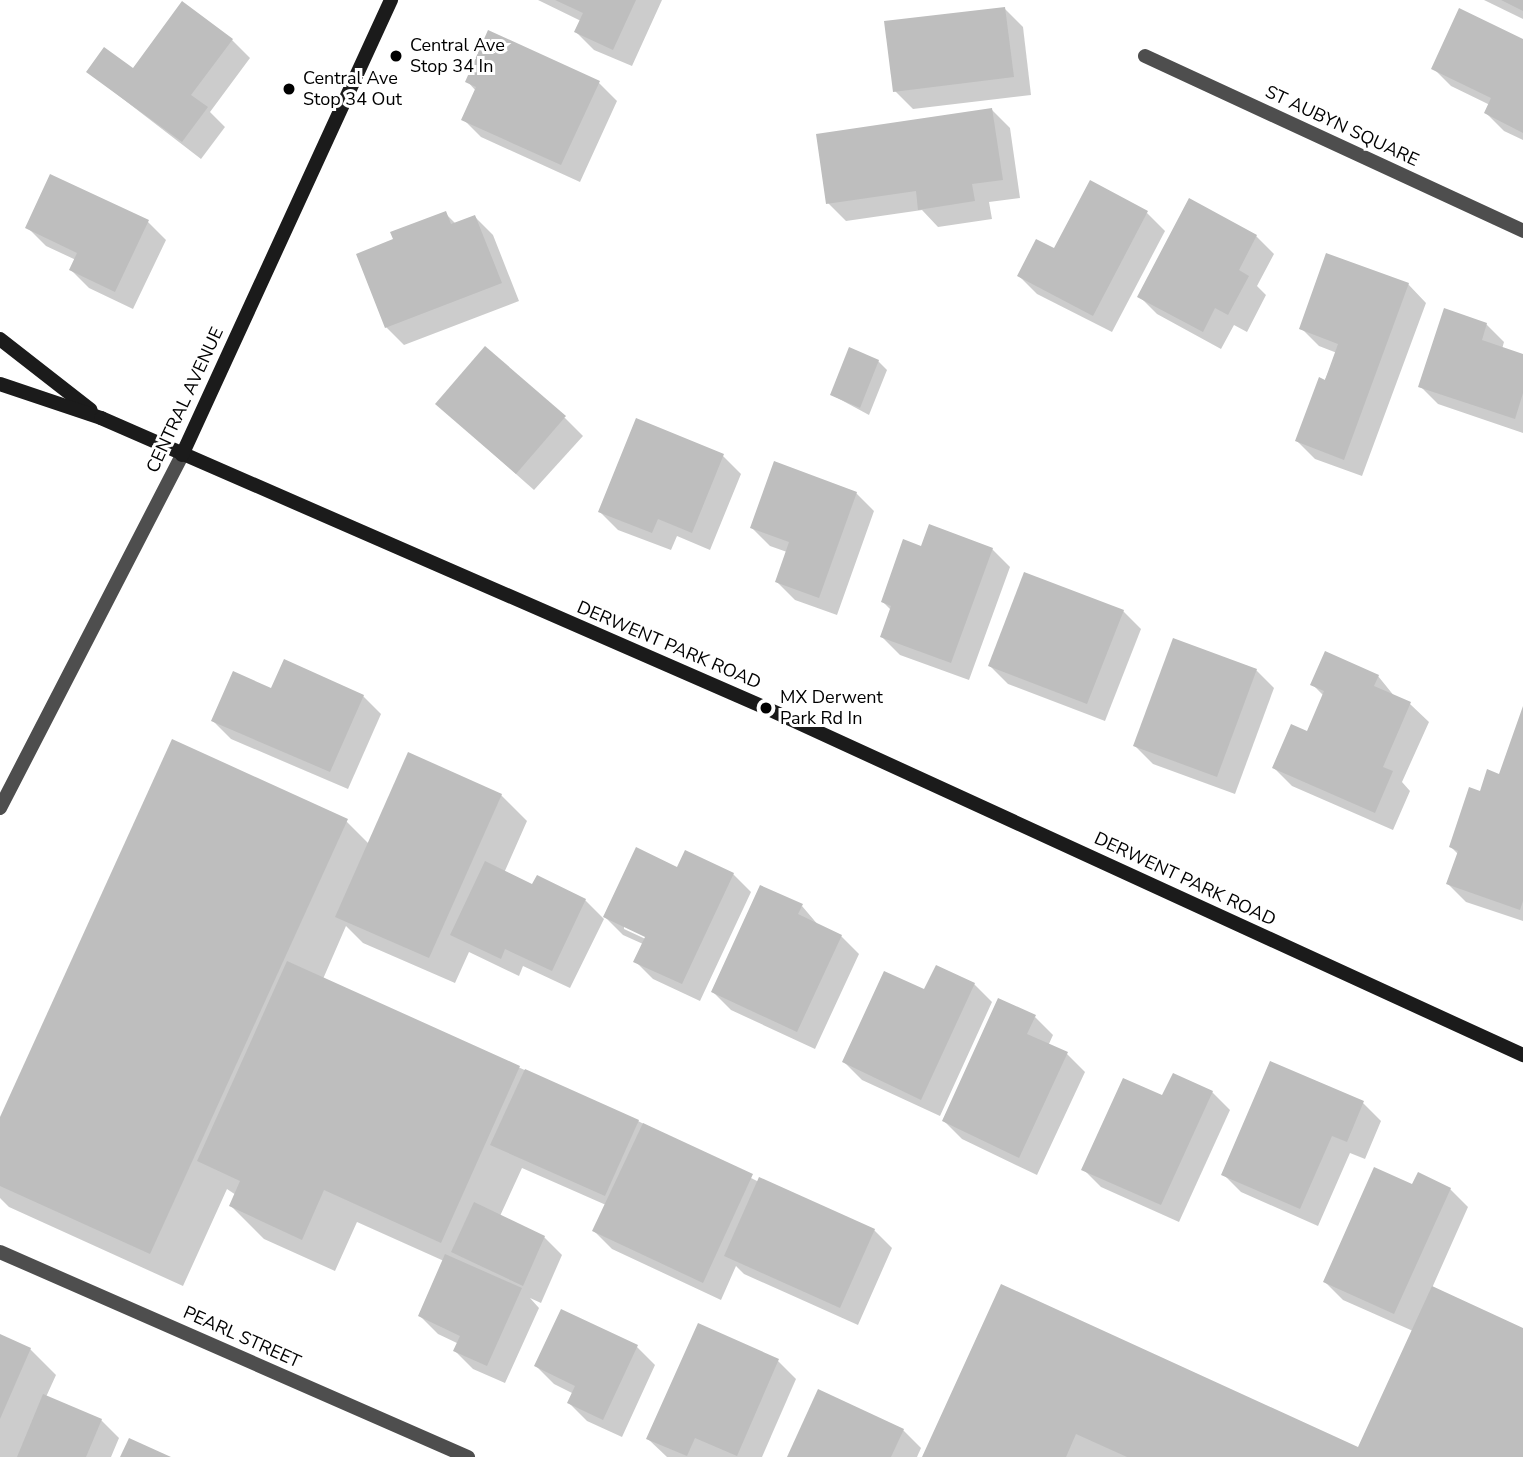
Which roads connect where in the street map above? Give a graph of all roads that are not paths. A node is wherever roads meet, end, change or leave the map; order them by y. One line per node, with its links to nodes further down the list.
1 (391, 0): 7 (street, CENTRAL AVENUE)
2 (1145, 57): 3 (street, ST AUBYN SQUARE)
3 (1523, 231)
4 (0, 338): 6 (street, DERWENT PARK ROAD)
5 (0, 384): 6 (street, DERWENT PARK ROAD)
6 (101, 418): 7 (street, DERWENT PARK ROAD)
7 (182, 455): 8 (street, CENTRAL AVENUE); 9 (street, DERWENT PARK ROAD)
8 (0, 808)
9 (1523, 1055)
10 (0, 1252): 11 (street, PEARL STREET)
11 (468, 1457)

